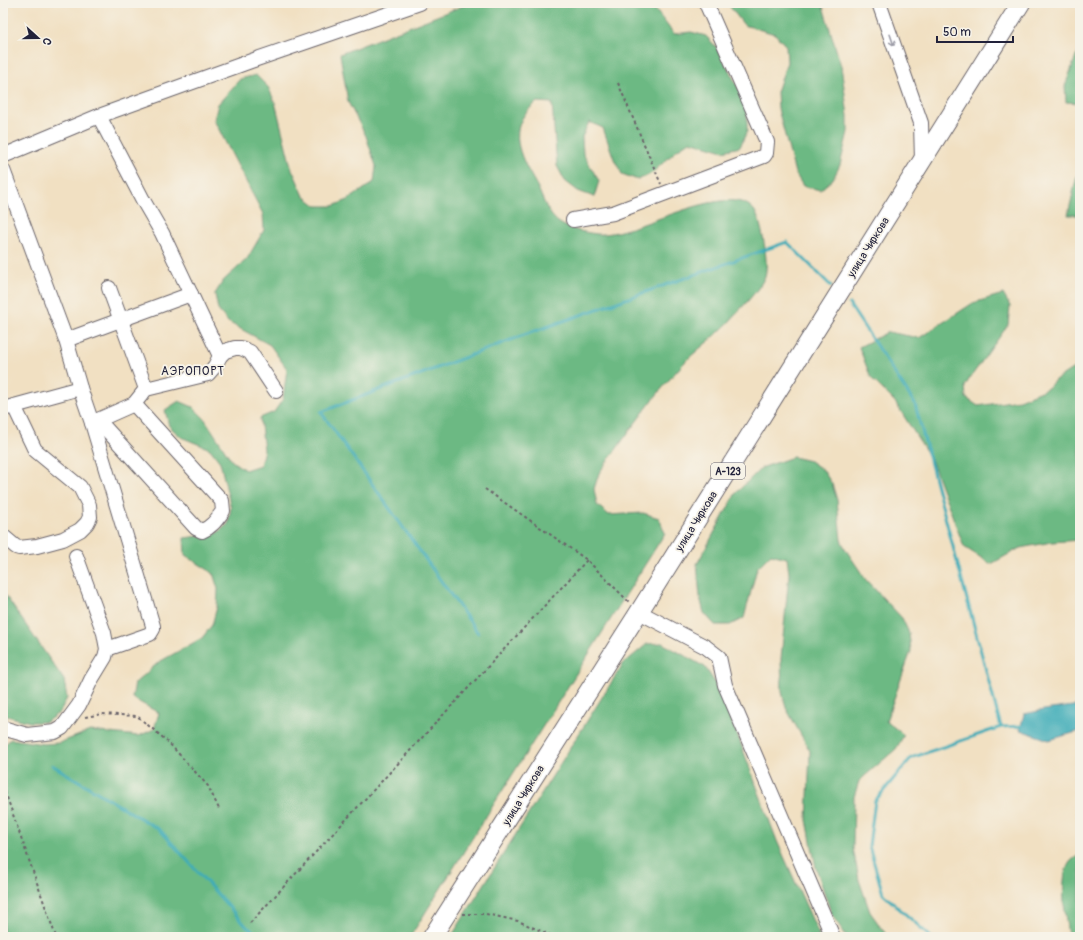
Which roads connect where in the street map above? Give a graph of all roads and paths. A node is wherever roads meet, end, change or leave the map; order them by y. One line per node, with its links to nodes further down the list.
1 (420, 3): 6 (street)
2 (706, 3): 10 (street)
3 (879, 3): 8 (street, one-way to 8)
4 (1021, 3): 8 (main road, улица Чиркова / А-123)
5 (618, 83): 10 (path)
6 (99, 116): 7 (street); 13 (street)
7 (3, 156)
8 (922, 161): 27 (main road, улица Чиркова / А-123)
9 (3, 170): 15 (street)
10 (665, 194): 11 (street)
11 (573, 220)
12 (109, 288): 14 (street)
13 (192, 294): 14 (street); 16 (street)
14 (121, 320): 15 (street); 18 (street)
15 (66, 340): 17 (street)
16 (220, 356): 18 (street); 19 (street)
17 (80, 388): 21 (street); 22 (street)
18 (146, 389): 20 (street)
19 (276, 391)
20 (134, 404): 22 (street); 22 (street)
21 (9, 407): 24 (street)
22 (95, 421): 28 (street)
23 (484, 489): 26 (path)
24 (3, 536)
25 (76, 556): 28 (street)
26 (587, 560): 27 (path); 34 (path)
27 (639, 612): 33 (main road, улица Чиркова / А-123); 40 (street)
28 (107, 649): 30 (street)
29 (102, 714): 32 (path)
30 (3, 729)
31 (3, 786): 36 (path)
32 (220, 811)
33 (447, 914): 38 (main road, улица Чиркова / А-123); 39 (path)
34 (250, 923)
35 (240, 932): 37 (path)
36 (56, 937)
37 (239, 937)
38 (432, 937)
39 (555, 937)
40 (833, 937)

